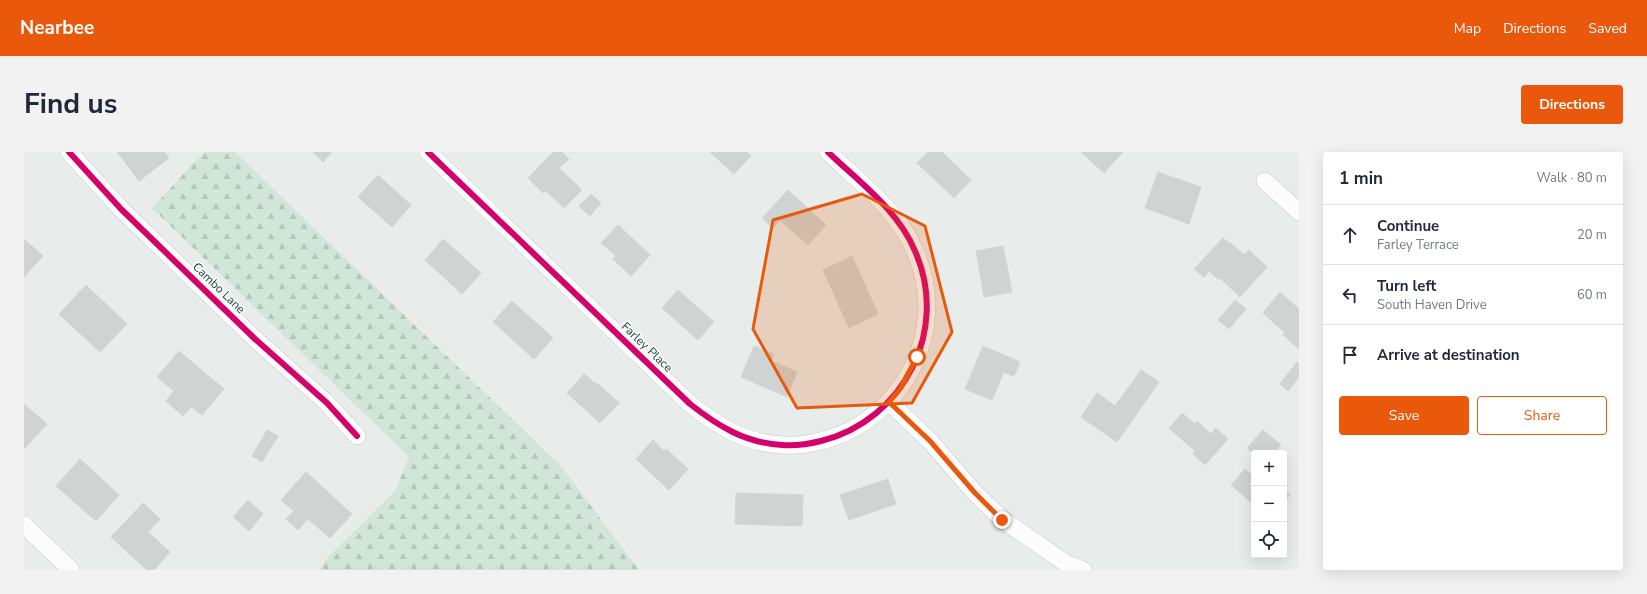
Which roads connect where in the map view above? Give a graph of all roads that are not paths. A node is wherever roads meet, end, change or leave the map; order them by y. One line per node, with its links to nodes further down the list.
1 (69, 152): 7 (street, Cambo Lane)
2 (428, 152): 6 (street, Farley Place)
3 (828, 152): 6 (street, Farley Place)
4 (1265, 181): 5 (street)
5 (1299, 212)
6 (889, 402): 10 (street)
7 (357, 436)
8 (24, 525): 9 (street)
9 (71, 570)
10 (1083, 570)

